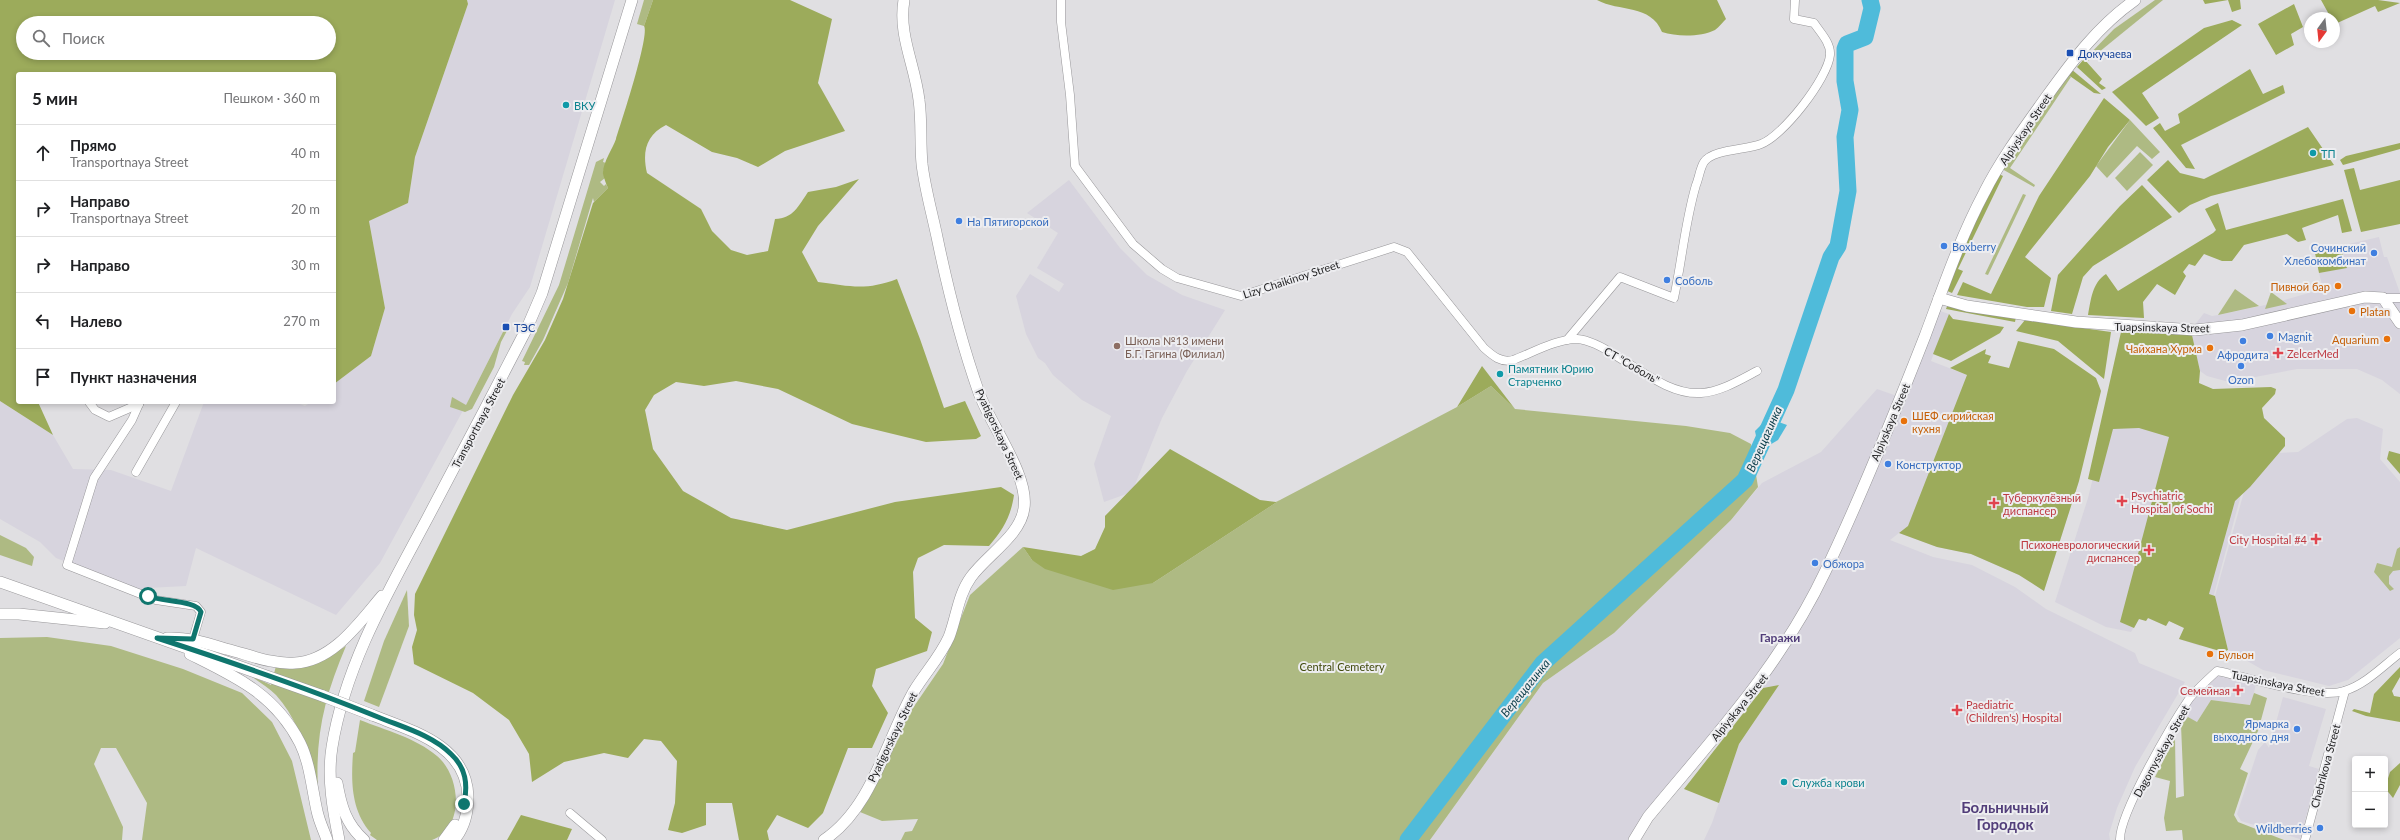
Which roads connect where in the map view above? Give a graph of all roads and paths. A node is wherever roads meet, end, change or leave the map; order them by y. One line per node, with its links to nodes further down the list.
1 (632, 0): 19 (street, Transportnaya Street)
2 (904, 0): 36 (street, Pyatigorskaya Street)
3 (1061, 0): 11 (street, Lizy Chaikinoy Street)
4 (1796, 0): 10 (street)
5 (2135, 0): 6 (street, Alpiyskaya Street)
6 (1939, 298): 7 (street, Tuapsinskaya Street); 37 (street, Alpiyskaya Street)
7 (2383, 298): 8 (street, Tuapsinskaya Street); 9 (street)
8 (2400, 298)
9 (2400, 324)
10 (1567, 340): 11 (street, СТ "Соболь"); 12 (street, СТ "Соболь")
11 (1507, 362)
12 (1757, 371)
13 (90, 404): 14 (street)
14 (137, 404)
15 (139, 404): 23 (street)
16 (175, 404): 17 (street)
17 (136, 472)
18 (0, 582): 21 (street)
19 (392, 584): 23 (street); 27 (street, Transportnaya Street)
20 (0, 614): 21 (street)
21 (120, 624): 22 (street)
22 (157, 638): 23 (street); 28 (street, bridge); 30 (street)
23 (193, 639)
24 (2400, 653): 26 (street, Tuapsinskaya Street)
25 (2217, 671): 26 (street, Tuapsinskaya Street); 38 (street, Dagomysskaya Street)
26 (2345, 691): 39 (street, Chebrikova Street)
27 (332, 748): 31 (street, Transportnaya Street); 32 (street)
28 (468, 787): 33 (street); 34 (street)
29 (570, 813): 35 (street)
30 (327, 840)
31 (339, 840)
32 (364, 840)
33 (444, 840)
34 (454, 840)
35 (602, 840)
36 (824, 840)
37 (1634, 840)
38 (2120, 840)
39 (2305, 840)

